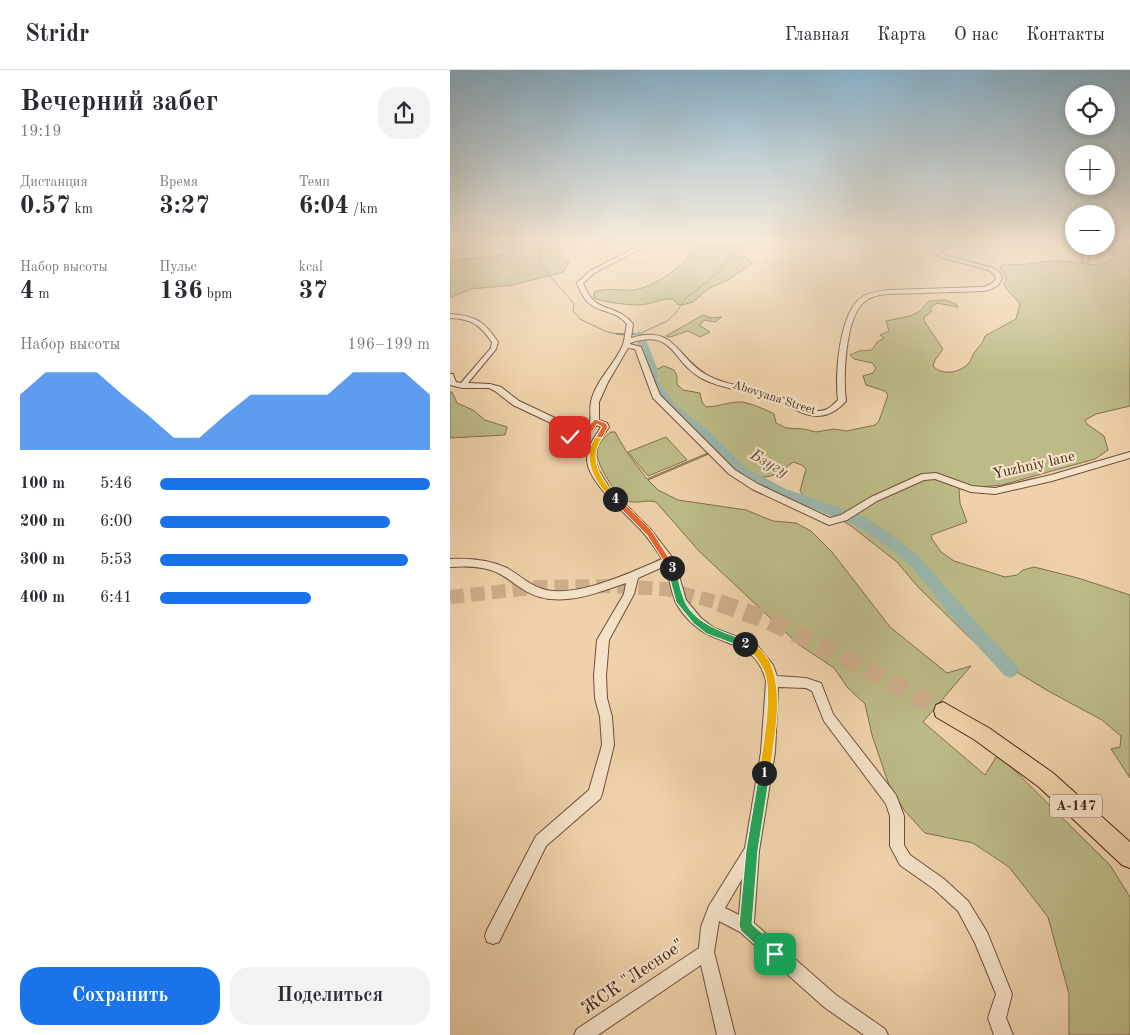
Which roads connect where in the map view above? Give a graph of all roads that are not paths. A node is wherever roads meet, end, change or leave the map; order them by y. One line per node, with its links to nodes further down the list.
1 (581, 286): 4 (street)
2 (993, 286): 4 (street, Abovyana Street)
3 (450, 316): 6 (street)
4 (627, 339): 7 (street); 8 (street, Yuzhniy lane)
5 (450, 376): 6 (street)
6 (462, 386): 7 (street)
7 (595, 421): 9 (street)
8 (1130, 455)
9 (668, 560): 11 (street); 12 (street)
10 (450, 563): 11 (street)
11 (632, 576): 18 (street)
12 (772, 681): 14 (street); 23 (street)
13 (943, 711): 15 (highway, А-147)
14 (752, 850): 16 (street); 17 (street)
15 (1130, 857)
16 (714, 911): 17 (street); 19 (street)
17 (746, 926): 22 (street)
18 (493, 936)
19 (706, 952): 20 (street, ЖСК "Лесное"); 21 (street)
20 (583, 1035)
21 (726, 1035)
22 (879, 1035)
23 (1004, 1035)

